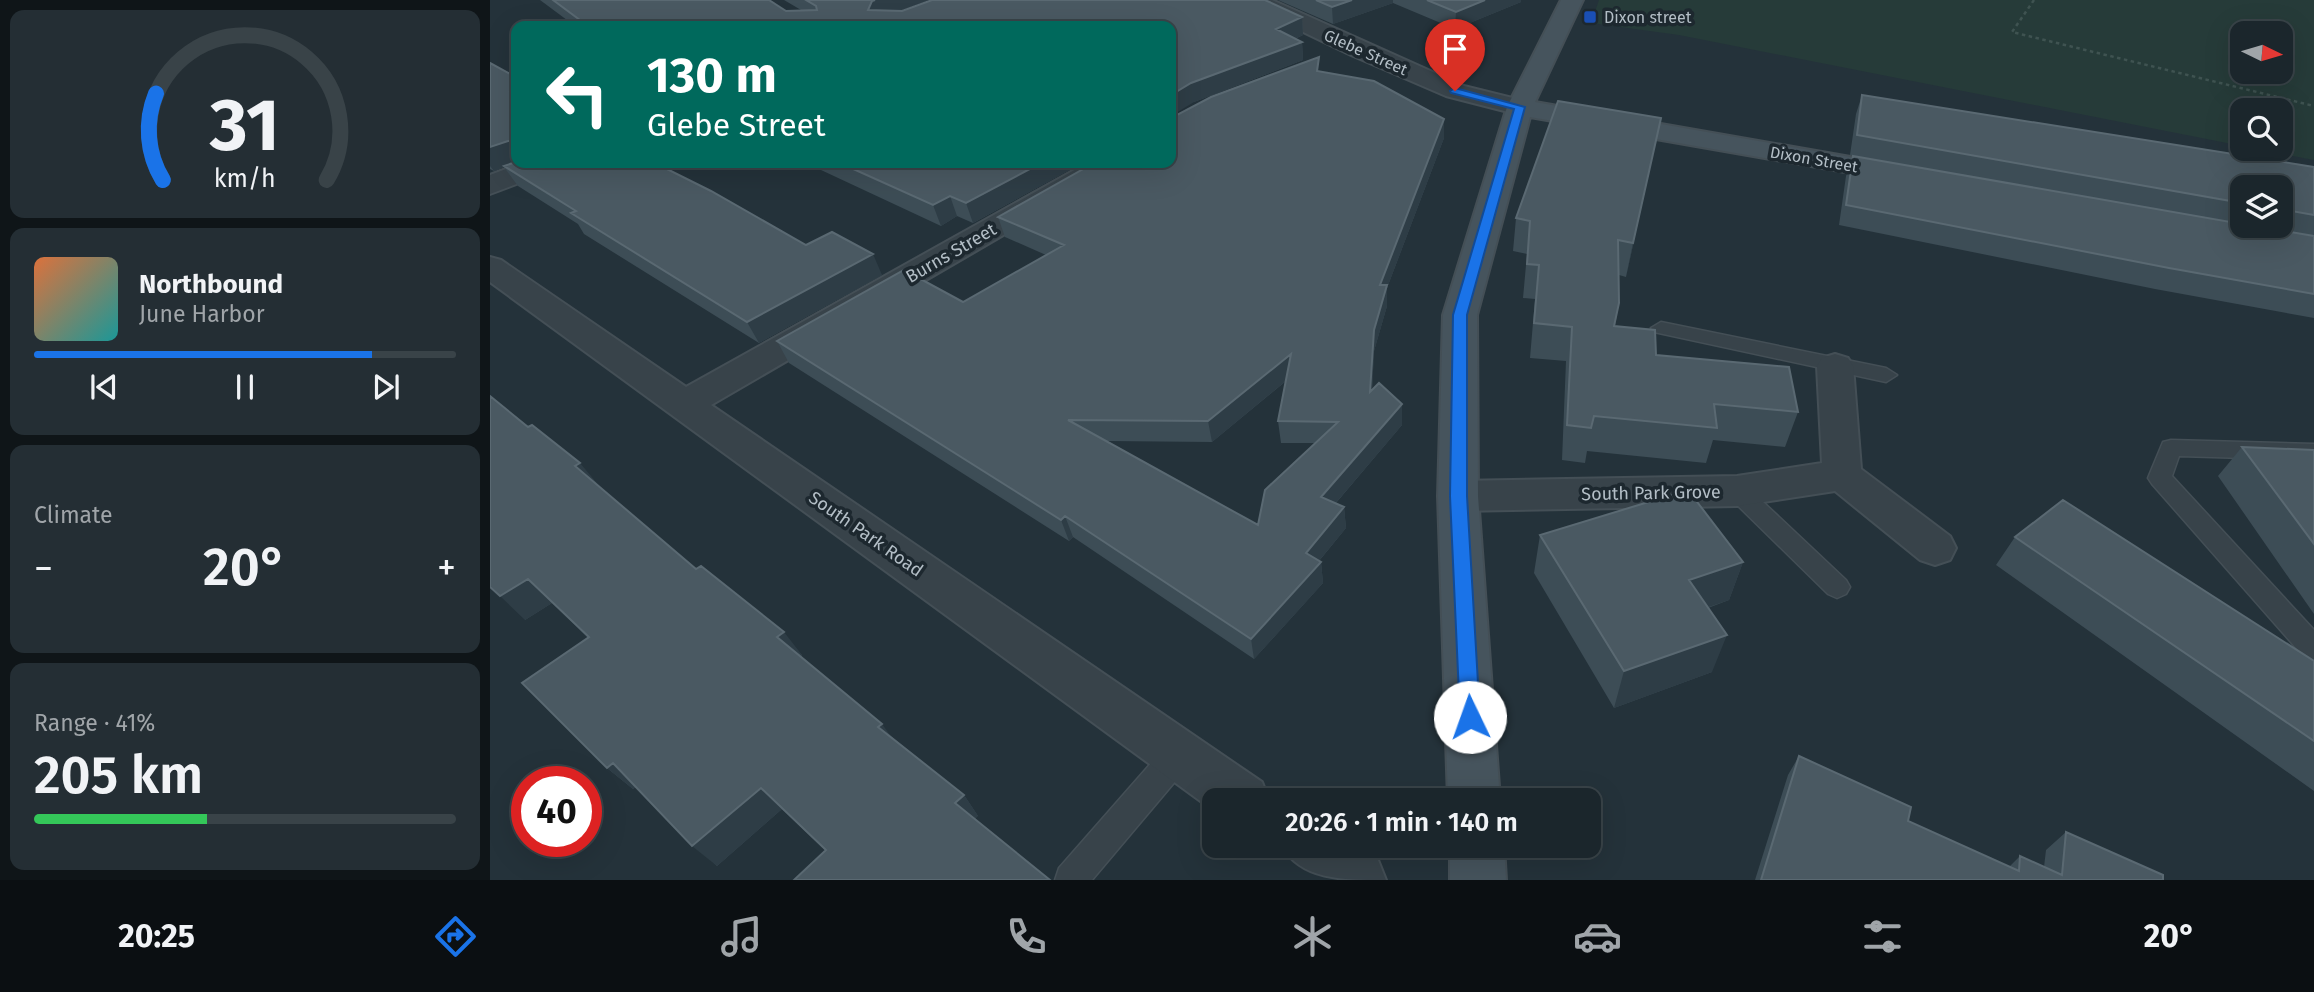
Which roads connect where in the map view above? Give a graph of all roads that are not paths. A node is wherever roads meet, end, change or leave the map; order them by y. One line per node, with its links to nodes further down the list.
1 (1255, 0): 3 (street, Glebe Street)
2 (1572, 0): 5 (street)
3 (1359, 50): 4 (street); 5 (street, Glebe Street)
4 (1333, 60)
5 (1520, 107): 8 (street, Dixon Street); 18 (street)
6 (533, 168): 9 (street)
7 (1098, 168): 14 (street, Burns Street)
8 (1929, 179)
9 (490, 185)
10 (490, 267): 14 (street, South Park Road)
11 (1661, 328): 12 (lane)
12 (1835, 366): 13 (lane); 16 (street)
13 (1886, 375)
14 (684, 404): 22 (street, South Park Road)
15 (2314, 452): 21 (lane)
16 (1842, 475): 17 (street, South Park Grove); 19 (street)
17 (1737, 491): 18 (street, South Park Grove); 20 (lane)
18 (1458, 496): 24 (street)
19 (1935, 548)
20 (1836, 587)
21 (2314, 649)
22 (1178, 755): 23 (street, South Park Road); 27 (lane)
23 (1226, 788)
24 (1473, 788)
25 (1327, 858): 28 (street)
26 (1477, 858): 29 (street)
27 (1071, 880)
28 (1358, 880)
29 (1478, 880)

